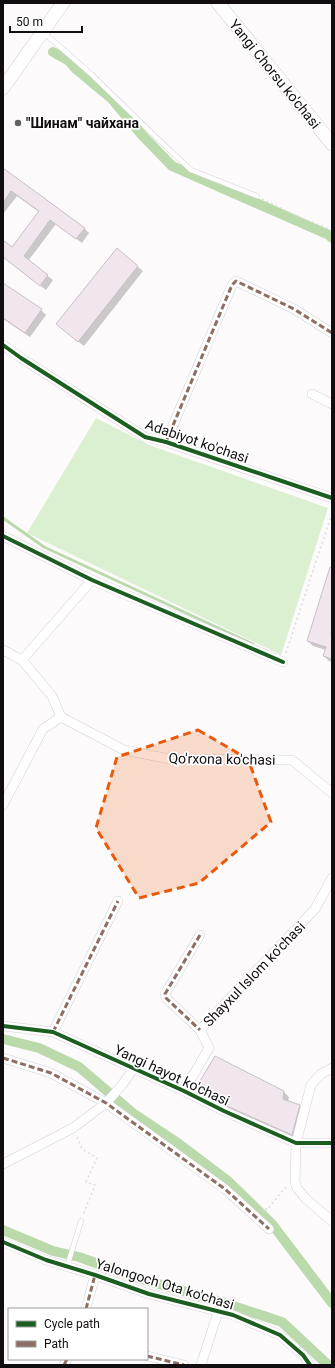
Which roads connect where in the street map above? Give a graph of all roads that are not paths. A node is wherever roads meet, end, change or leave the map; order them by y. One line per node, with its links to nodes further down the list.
1 (63, 3): 3 (main road)
2 (218, 3): 5 (main road, Yangi Chorsu ko'chasi)
3 (43, 32): 4 (main road); 6 (lane)
4 (4, 86)
5 (330, 138)
6 (257, 196)
7 (332, 333): 11 (street)
8 (3, 345): 11 (street, Adabiyot ko'chasi)
9 (312, 394): 10 (street)
10 (332, 404)
11 (166, 442): 12 (street, Adabiyot ko'chasi)
12 (332, 498)
13 (3, 536): 14 (street)
14 (92, 580): 16 (street); 17 (street)
15 (3, 650): 16 (street)
16 (22, 660): 18 (street)
17 (283, 662)
18 (60, 717): 19 (street, Qo'rxona ko'chasi); 20 (street)
19 (332, 793)
20 (3, 805)
21 (332, 878): 25 (street, Shayxul Islom ko'chasi)
22 (118, 901): 26 (street)
23 (200, 935): 25 (street)
24 (3, 1026): 26 (street, Yangi hayot ko'chasi)
25 (200, 1030): 30 (street, Shayxul Islom ko'chasi)
26 (53, 1032): 28 (street, Yangi hayot ko'chasi)
27 (3, 1058): 31 (street)
28 (134, 1068): 30 (street, Yangi hayot ko'chasi); 31 (street)
29 (332, 1068): 32 (street)
30 (184, 1091): 32 (street, Yangi hayot ko'chasi)
31 (106, 1103): 34 (street); 37 (street)
32 (296, 1143): 33 (street, Yangi hayot ko'chasi); 36 (street)
33 (332, 1143)
34 (3, 1164)
35 (81, 1221): 39 (lane)
36 (332, 1221)
37 (270, 1229)
38 (3, 1242): 39 (street, Yalongoch Ota ko'chasi)
39 (67, 1267): 40 (street, Yalongoch Ota ko'chasi)
40 (95, 1274): 41 (street); 42 (street, Yalongoch Ota ko'chasi)
41 (86, 1308)
42 (218, 1312): 45 (street); 46 (street, Yalongoch Ota ko'chasi)
43 (148, 1356): 44 (street)
44 (184, 1365)
45 (201, 1365)
46 (310, 1365)

